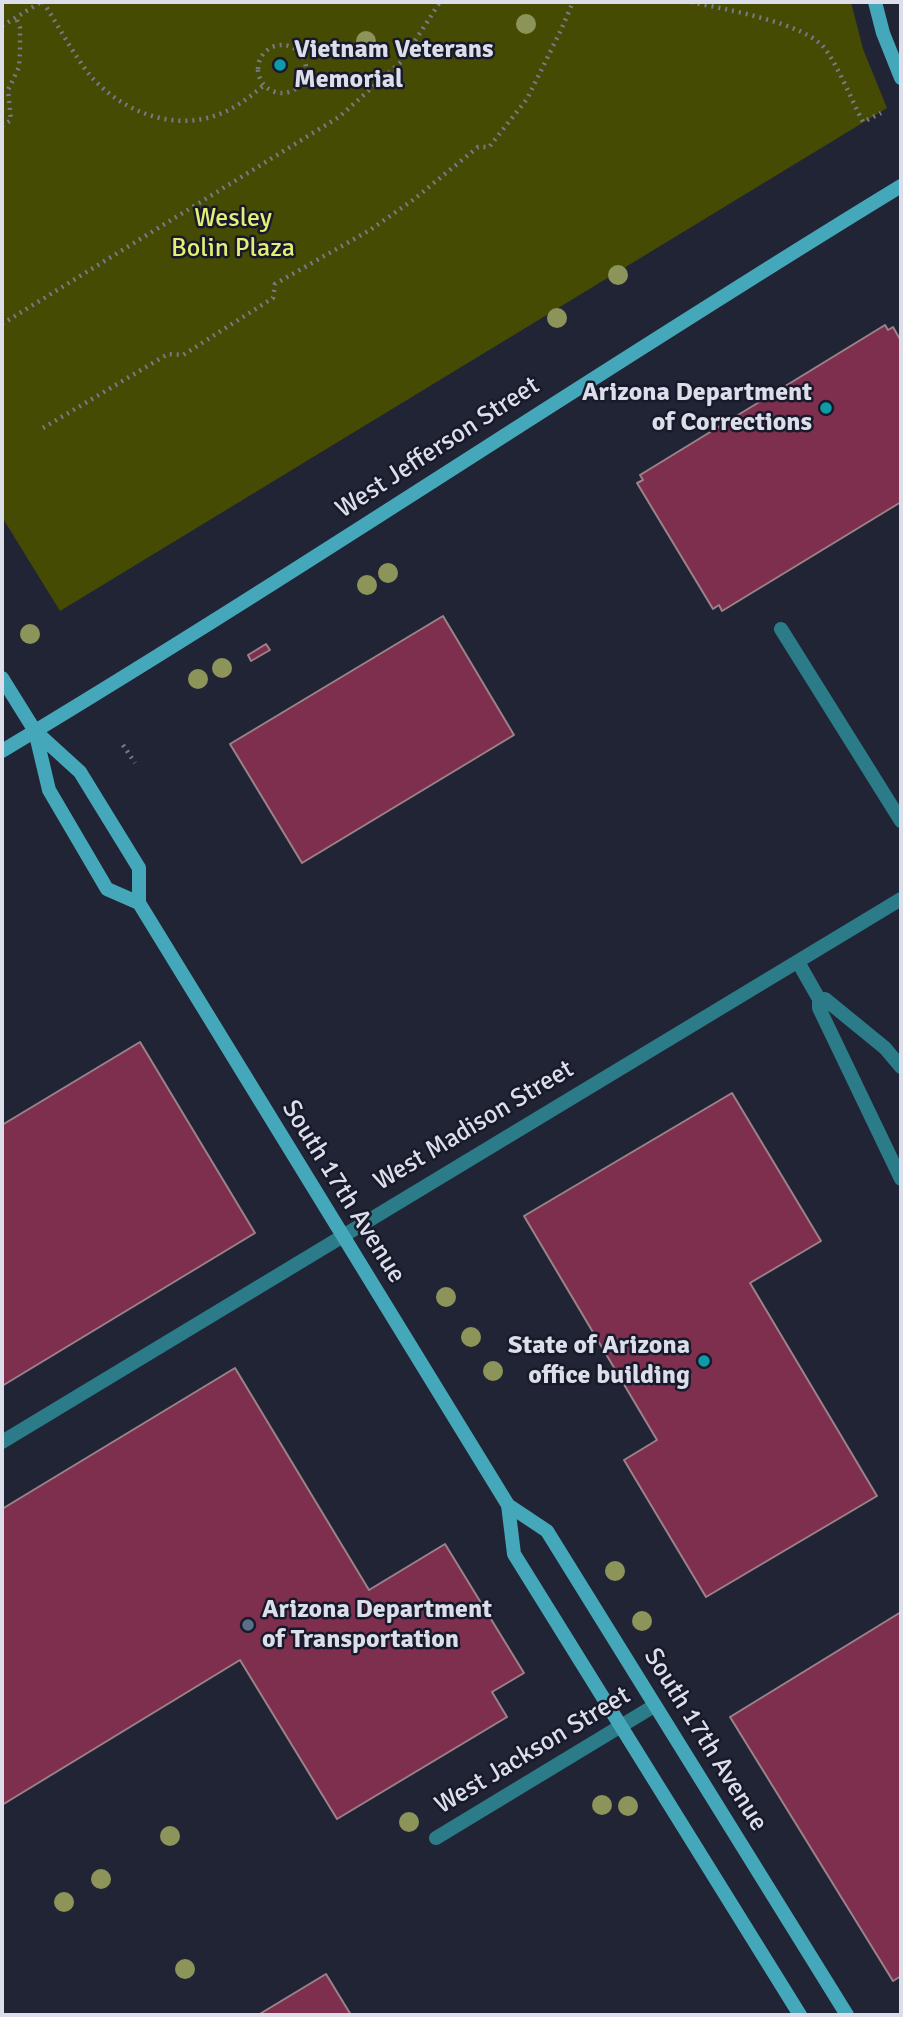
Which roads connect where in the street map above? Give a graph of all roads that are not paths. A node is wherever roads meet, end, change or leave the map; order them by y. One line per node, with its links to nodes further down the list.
1 (875, 2): 2 (main road)
2 (901, 78)
3 (901, 186): 6 (main road, West Jefferson Street)
4 (781, 629): 8 (street)
5 (2, 678): 6 (main road)
6 (35, 731): 7 (main road, West Jefferson Street); 10 (main road); 10 (main road)
7 (2, 751)
8 (901, 821)
9 (901, 899): 11 (street, West Madison Street)
10 (139, 903): 15 (main road, South 17th Avenue)
11 (798, 962): 12 (street); 15 (street, West Madison Street)
12 (819, 999): 13 (street); 14 (street)
13 (901, 1068)
14 (901, 1179)
15 (341, 1235): 16 (street, West Madison Street); 17 (main road, South 17th Avenue)
16 (2, 1442)
17 (508, 1505): 18 (main road, South 17th Avenue); 19 (main road, South 17th Avenue)
18 (654, 1706): 19 (street, West Jackson Street); 22 (main road, South 17th Avenue)
19 (621, 1727): 20 (street, West Jackson Street); 21 (main road, South 17th Avenue)
20 (436, 1838)
21 (800, 2015)
22 (847, 2015)

